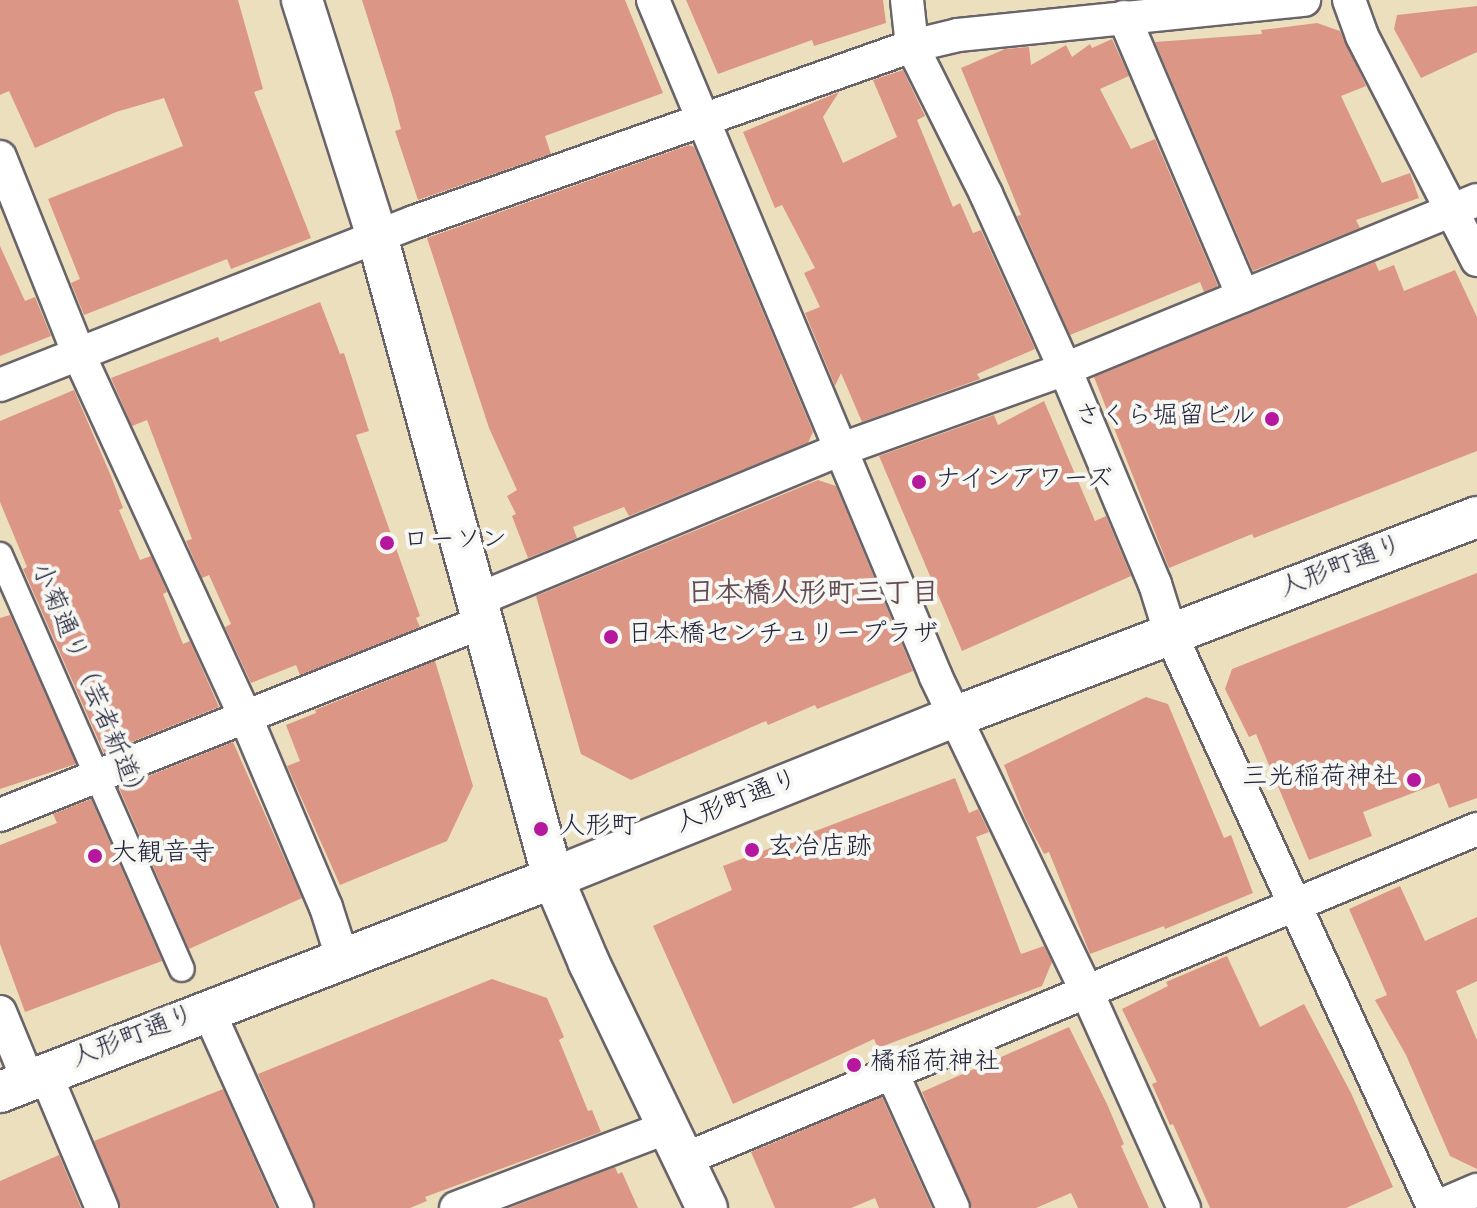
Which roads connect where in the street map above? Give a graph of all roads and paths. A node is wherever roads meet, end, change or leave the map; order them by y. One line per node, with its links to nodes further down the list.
1 (302, 0): 11 (street)
2 (653, 0): 8 (street)
3 (907, 0): 7 (street)
4 (1304, 0): 6 (street)
5 (1349, 0): 10 (street)
6 (1124, 17): 7 (street); 13 (street)
7 (912, 46): 8 (street); 15 (street)
8 (703, 120): 11 (street); 17 (street)
9 (0, 157): 14 (street)
10 (1464, 206): 12 (street); 13 (street)
11 (377, 236): 14 (street); 20 (street)
12 (1477, 260)
13 (1243, 296): 15 (street)
14 (79, 355): 16 (street); 23 (street)
15 (1065, 369): 17 (street); 21 (street)
16 (0, 385)
17 (842, 449): 20 (street); 22 (street)
18 (1477, 517): 21 (street, 人形町通り)
19 (0, 555): 24 (street, 小菊通り（芸者新道）)
20 (482, 610): 23 (street); 27 (street)
21 (1171, 635): 22 (street, 人形町通り); 28 (street)
22 (957, 716): 27 (street, 人形町通り); 31 (street)
23 (246, 718): 24 (street); 29 (street)
24 (95, 778): 25 (street); 30 (street, 小菊通り（芸者新道）)
25 (0, 815)
26 (1477, 829): 28 (street)
27 (553, 878): 29 (street, 人形町通り); 36 (street)
28 (1296, 901): 31 (street); 44 (street)
29 (342, 957): 32 (street, 人形町通り)
30 (182, 969)
31 (1086, 990): 34 (street); 43 (street)
32 (208, 1010): 35 (street, 人形町通り); 39 (street)
33 (0, 1012): 35 (street)
34 (892, 1073): 36 (street); 42 (street)
35 (24, 1082): 38 (street)
36 (676, 1143): 40 (street); 41 (street)
37 (1477, 1190): 44 (street)
38 (102, 1208)
39 (297, 1208)
40 (456, 1208)
41 (707, 1208)
42 (953, 1208)
43 (1184, 1208)
44 (1434, 1208)

